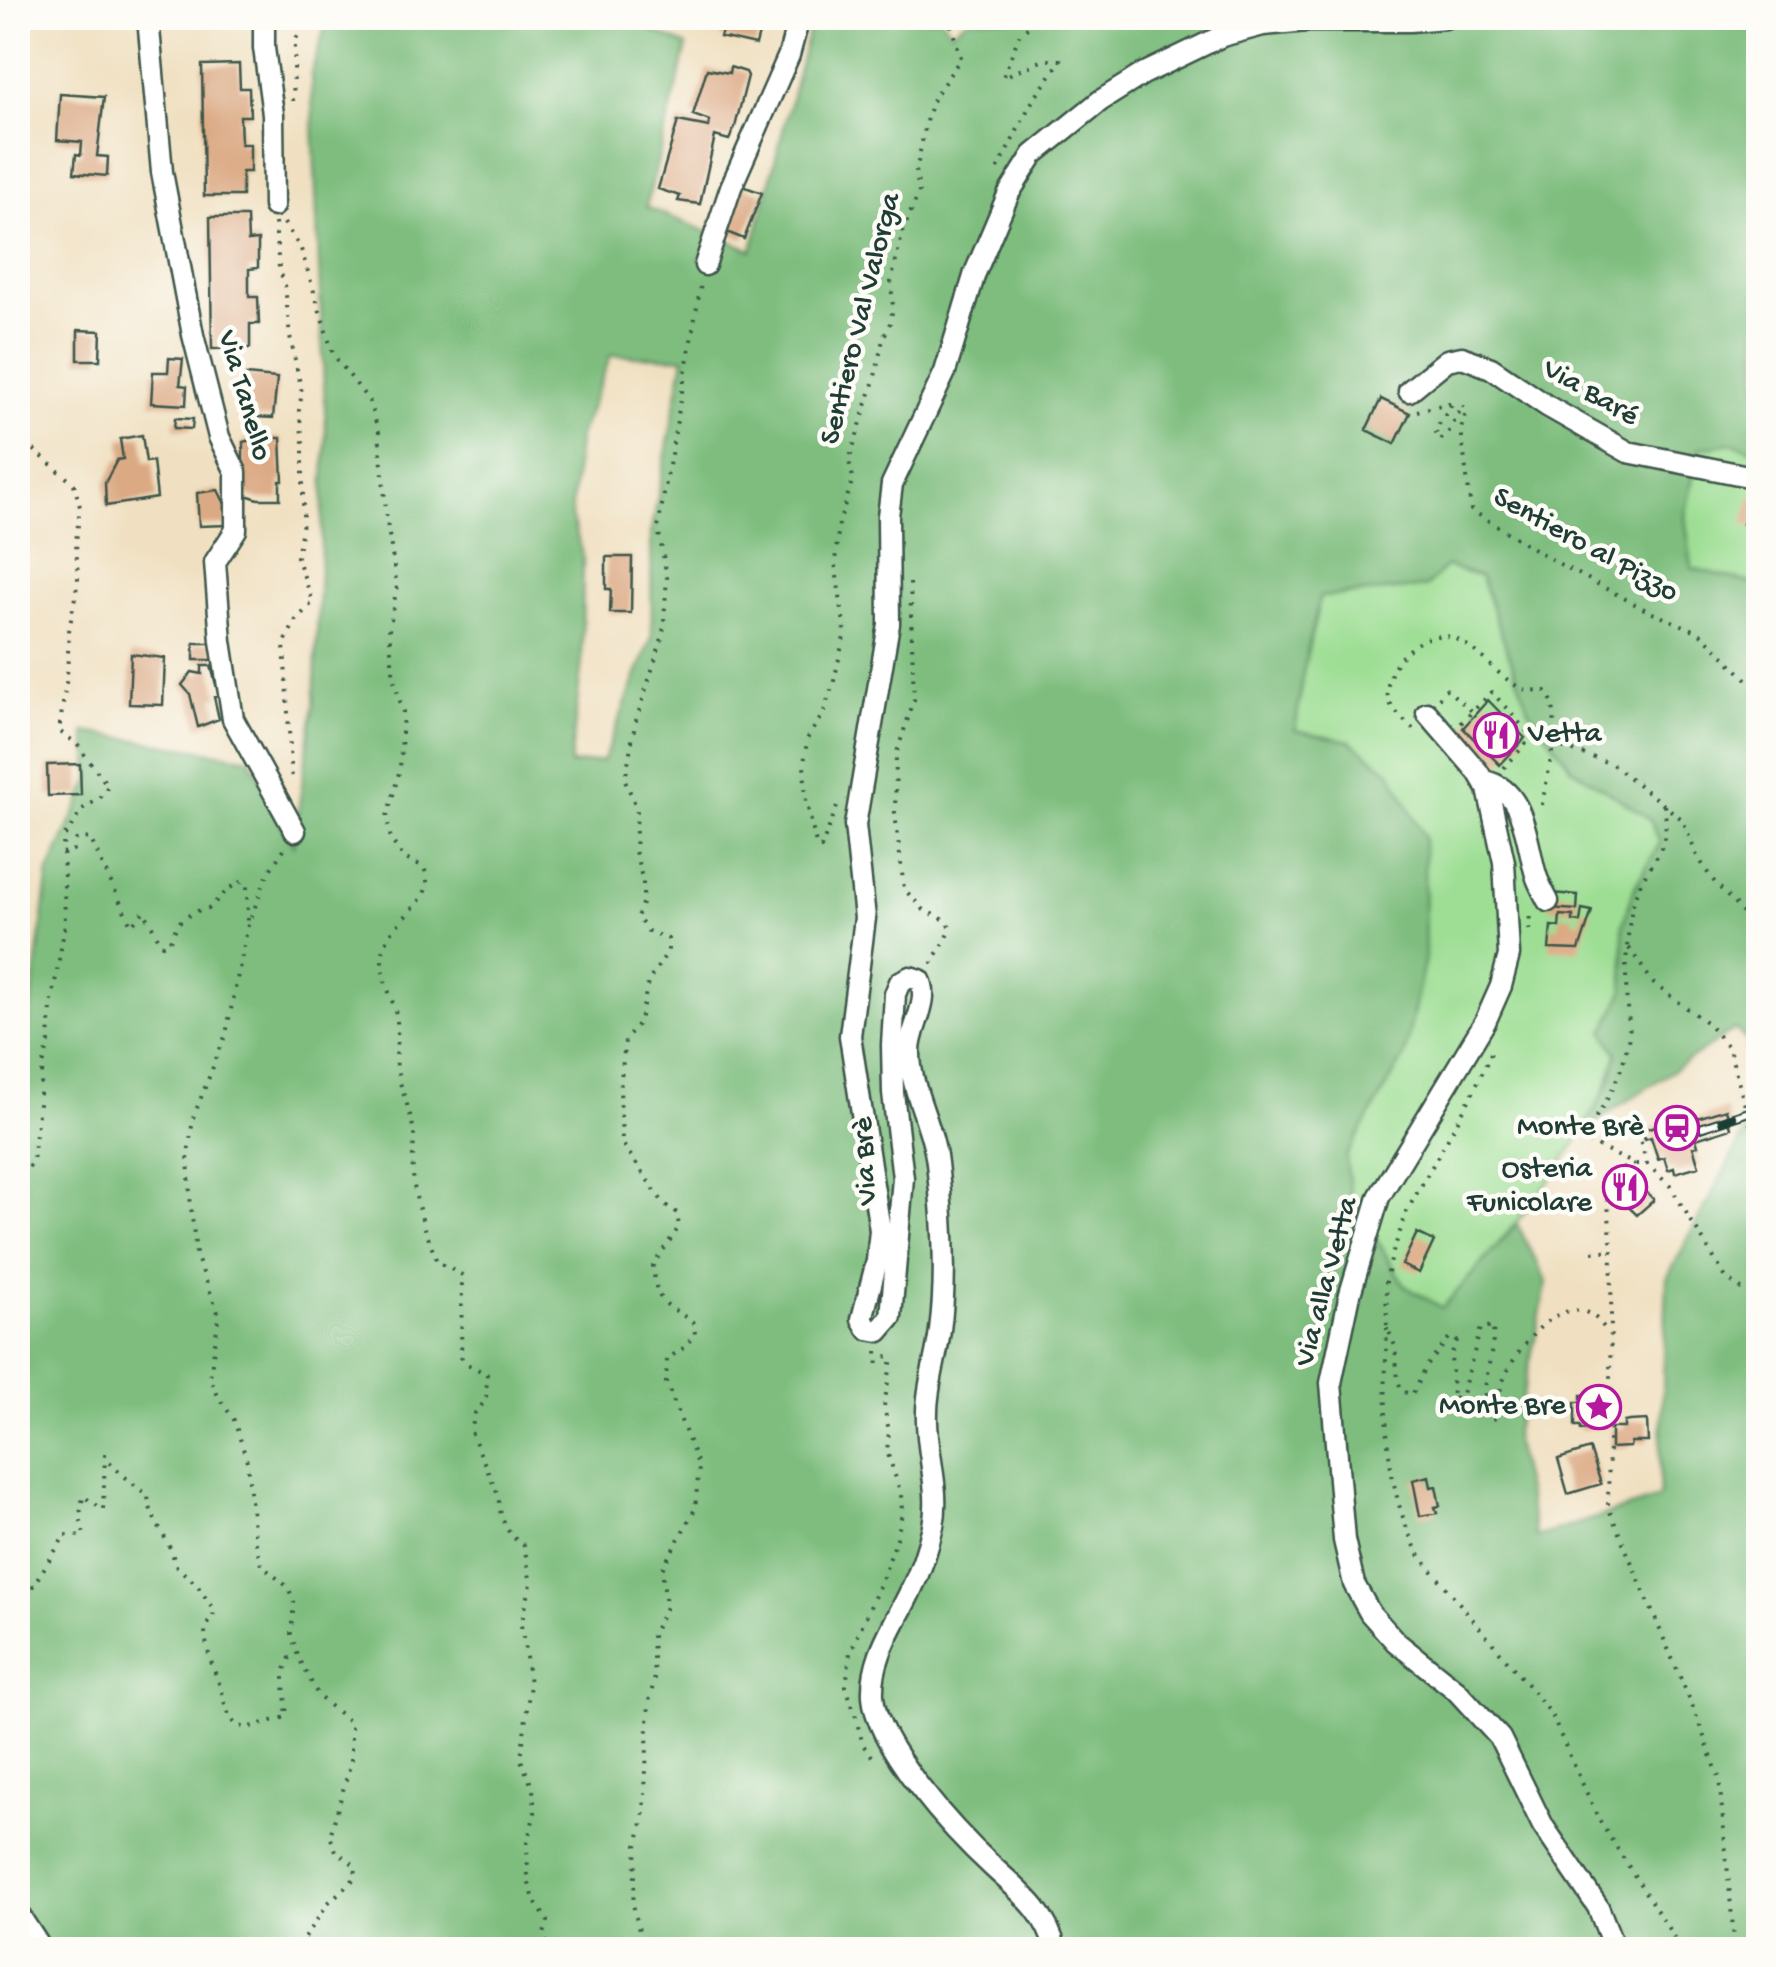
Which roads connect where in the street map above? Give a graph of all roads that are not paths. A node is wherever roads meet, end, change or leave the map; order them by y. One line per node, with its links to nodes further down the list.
1 (148, 18): 11 (street, Via Tanello)
2 (264, 18): 5 (street)
3 (798, 18): 6 (street)
4 (1444, 18): 15 (street, Via Brè)
5 (274, 206)
6 (705, 265)
7 (1416, 394): 8 (street, Via Baré)
8 (1758, 478)
9 (1427, 713): 10 (street, Via alla Vetta)
10 (1492, 776): 12 (street); 16 (street, Via alla Vetta)
11 (295, 831)
12 (1539, 905)
13 (18, 1918): 14 (main road)
14 (35, 1944)
15 (1056, 1950)
16 (1615, 1950)

